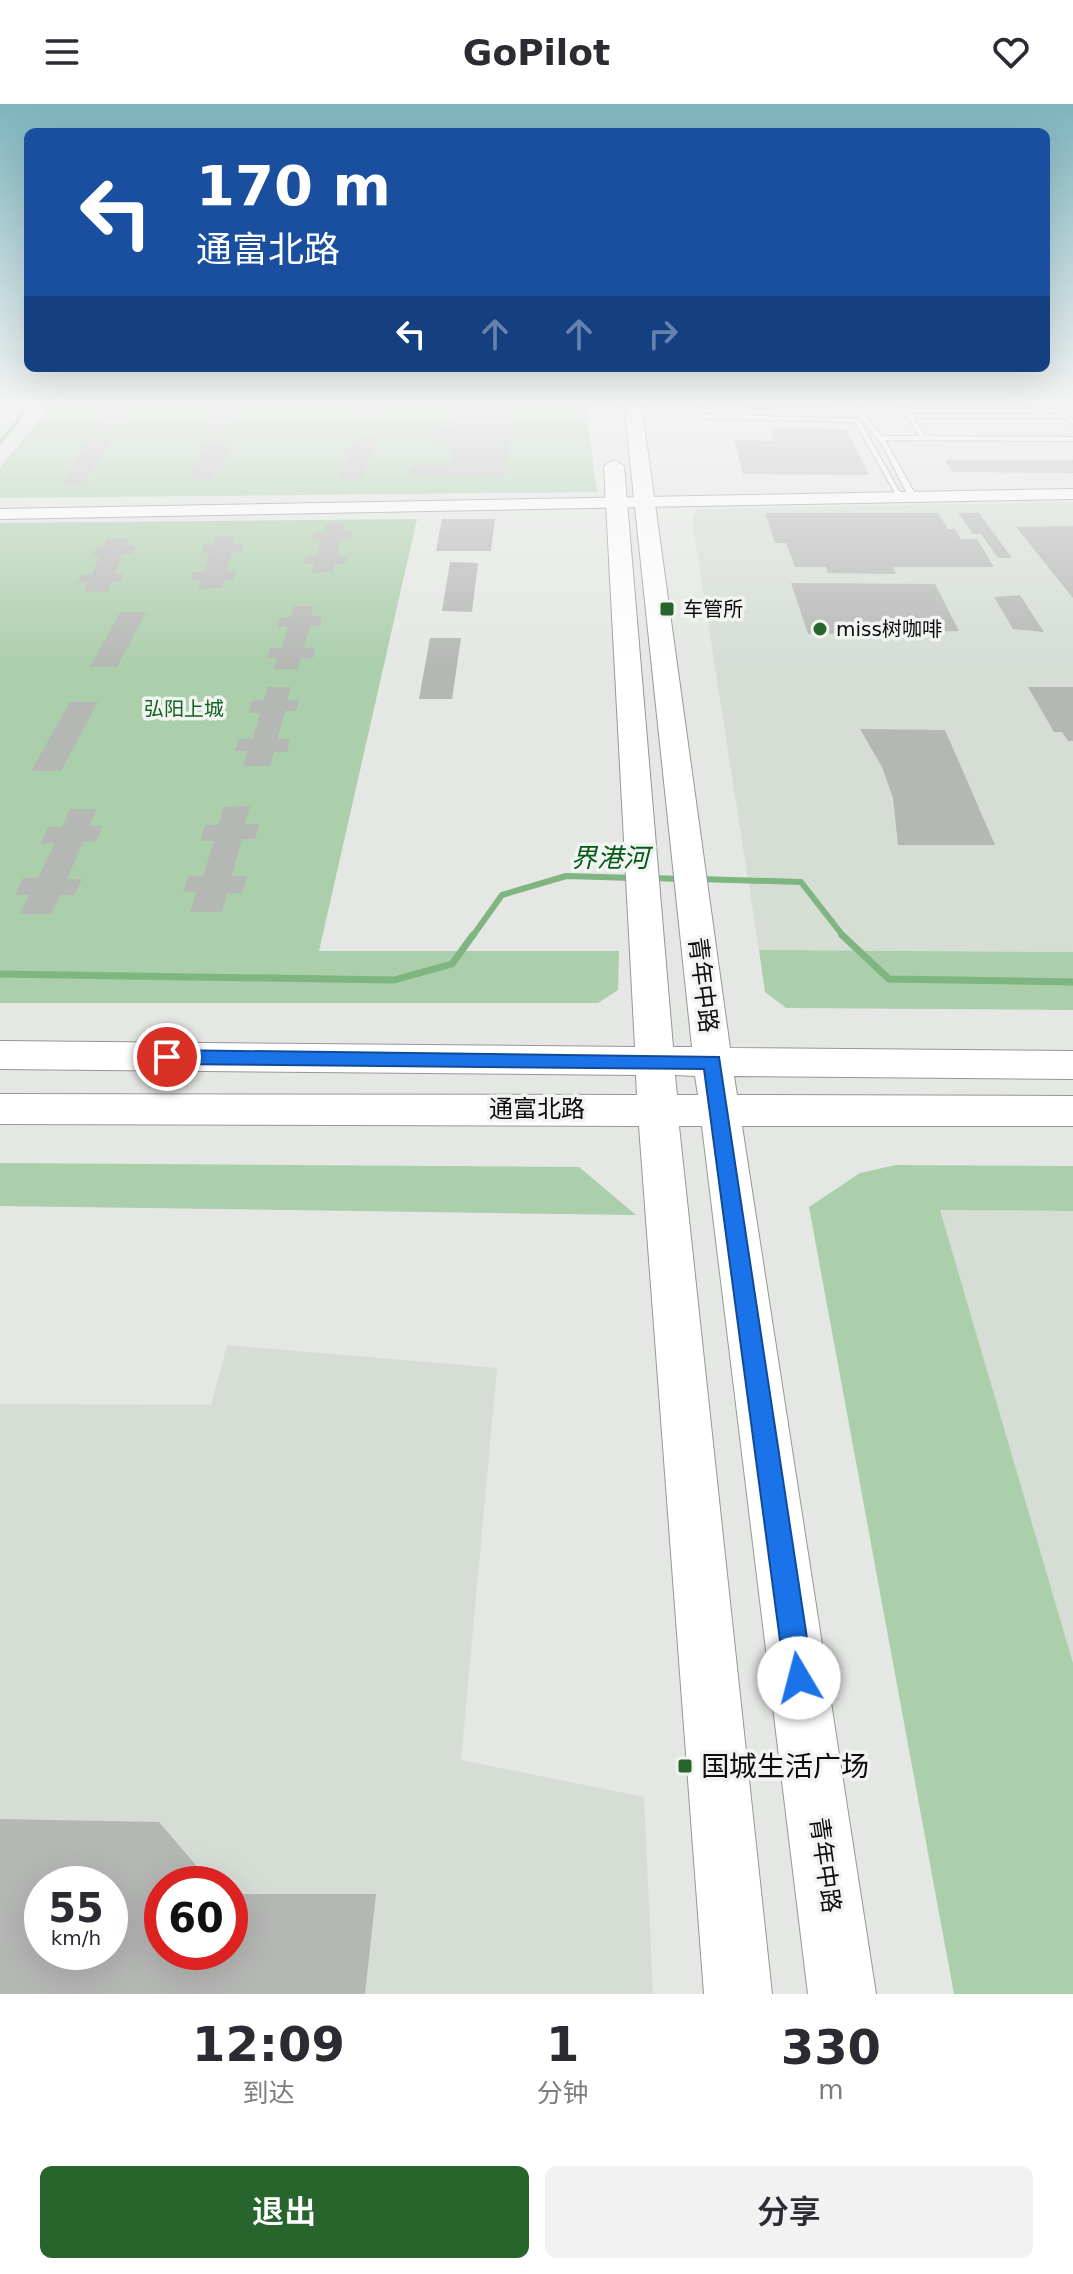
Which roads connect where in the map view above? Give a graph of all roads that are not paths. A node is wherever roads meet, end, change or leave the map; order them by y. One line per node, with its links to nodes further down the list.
1 (628, 491): 8 (main road, 青年中路)
2 (630, 491): 8 (main road, 青年中路)
3 (904, 491): 6 (lane)
4 (905, 491): 6 (lane)
5 (984, 491): 6 (street)
6 (906, 494): 7 (street); 8 (street)
7 (1073, 494)
8 (630, 498): 9 (street); 10 (street); 13 (main road, 青年中路); 14 (main road, 青年中路)
9 (0, 504)
10 (0, 514)
11 (0, 1055): 13 (main road, 通富北路)
12 (1073, 1065): 14 (main road, 通富北路)
13 (656, 1087): 14 (main road, 通富北路); 15 (main road, 通富北路); 17 (main road, 青年中路)
14 (717, 1087): 16 (main road, 通富北路); 18 (main road, 青年中路)
15 (0, 1109)
16 (1073, 1111)
17 (738, 1994)
18 (842, 1994)

